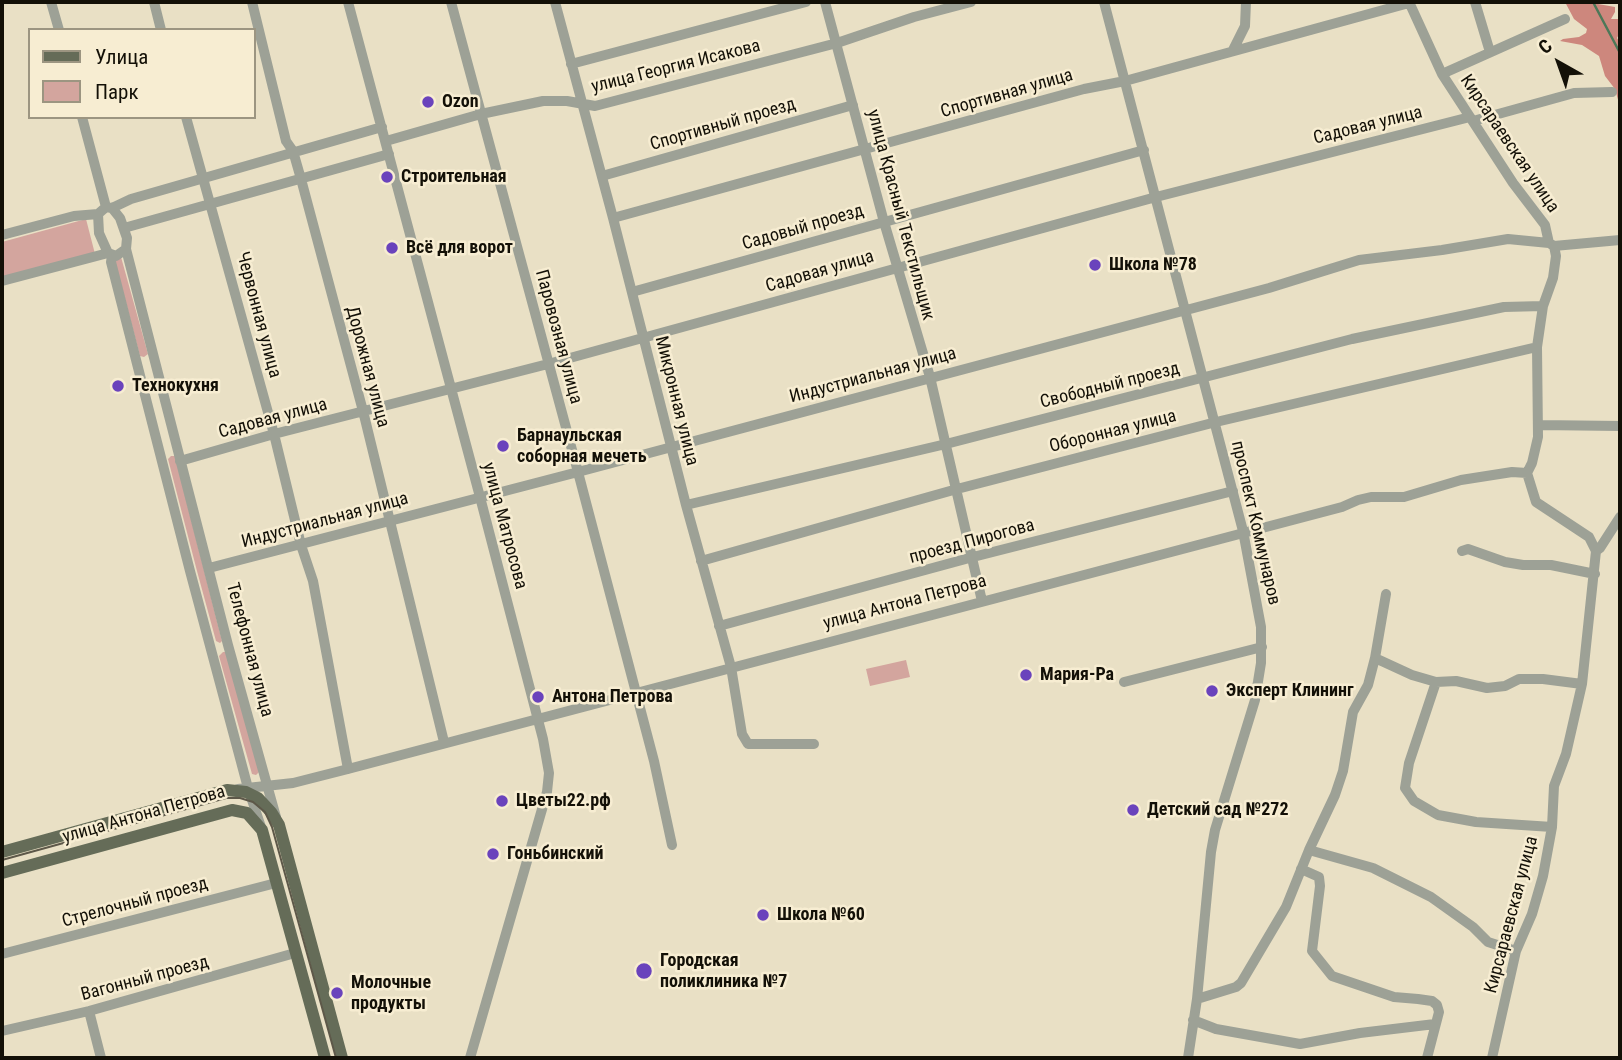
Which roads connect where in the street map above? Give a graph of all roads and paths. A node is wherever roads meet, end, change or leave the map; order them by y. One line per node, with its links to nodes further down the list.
1 (51, 2): 15 (street)
2 (153, 2): 16 (street)
3 (252, 2): 34 (street, Дорожная улица)
4 (348, 2): 30 (street, улица Матросова)
5 (450, 2): 26 (street, Паровозная улица)
6 (555, 2): 20 (street, Микронная улица)
7 (806, 2): 20 (street)
8 (825, 2): 17 (street, улица Красный Текстильщик)
9 (971, 2): 17 (street, улица Георгия Исакова)
10 (1104, 2): 22 (street, проспект Коммунаров)
11 (1246, 2): 18 (street)
12 (1409, 2): 18 (street, Спортивная улица); 21 (street, Кирсараевская улица)
13 (1475, 2): 19 (street)
14 (1565, 19): 19 (street)
15 (58, 28)
16 (160, 28)
17 (837, 43): 24 (street, улица Георгия Исакова); 25 (street, улица Красный Текстильщик)
18 (1233, 50): 22 (street, Спортивная улица)
19 (1490, 52): 21 (street)
20 (571, 64): 24 (street, Микронная улица)
21 (1442, 74): 29 (street, Кирсараевская улица)
22 (1125, 81): 32 (street, Спортивная улица); 33 (street, проспект Коммунаров)
23 (1612, 92): 29 (street, Садовая улица)
24 (581, 104): 26 (street, улица Георгия Исакова); 36 (street, Микронная улица)
25 (853, 105): 32 (street, улица Красный Текстильщик); 36 (street, Спортивный проезд)
26 (481, 114): 31 (street, улица Георгия Исакова); 57 (street, Паровозная улица)
27 (82, 119): 41 (street)
28 (187, 119): 37 (street, Червонная улица)
29 (1471, 119): 39 (street, Садовая улица); 47 (street, Кирсараевская улица)
30 (382, 127): 31 (street, улица Матросова); 34 (street)
31 (386, 141): 35 (street, улица Матросова)
32 (866, 149): 42 (street, Спортивная улица); 43 (street, улица Красный Текстильщик)
33 (1144, 150): 39 (street, проспект Коммунаров); 43 (street, Садовый проезд)
34 (293, 151): 37 (street); 38 (street, Дорожная улица)
35 (389, 154): 38 (street); 60 (street, улица Матросова)
36 (602, 176): 42 (street, Микронная улица)
37 (203, 178): 40 (street, Червонная улица); 41 (street)
38 (302, 179): 40 (street); 61 (street, Дорожная улица)
39 (1156, 197): 50 (street, Садовая улица); 54 (street, проспект Коммунаров)
40 (211, 205): 44 (street); 65 (street, Червонная улица)
41 (105, 210): 44 (street); 45 (street); 49 (street, Телефонная улица)
42 (613, 218): 52 (street, Микронная улица)
43 (884, 222): 50 (street, улица Красный Текстильщик); 52 (street, Садовый проезд)
44 (124, 228): 48 (street, Телефонная улица)
45 (2, 235)
46 (1620, 240): 47 (street, Индустриальная улица)
47 (1551, 245): 53 (street, Кирсараевская улица); 54 (street, Индустриальная улица)
48 (126, 249): 49 (street); 68 (street, Телефонная улица)
49 (110, 255): 51 (street); 99 (street, Телефонная улица)
50 (897, 267): 55 (street, Садовая улица); 58 (street, улица Красный Текстильщик)
51 (2, 281)
52 (632, 292): 55 (street, Микронная улица)
53 (1543, 306): 56 (street, Кирсараевская улица); 59 (street, Свободный проезд)
54 (1186, 309): 58 (street, Индустриальная улица); 59 (street, проспект Коммунаров)
55 (644, 337): 57 (street, Садовая улица); 67 (street, Микронная улица)
56 (1537, 347): 62 (street, Оборонная улица); 63 (street, Кирсараевская улица)
57 (548, 364): 60 (street, Садовая улица); 69 (street, Паровозная улица)
58 (930, 377): 66 (street, улица Красный Текстильщик); 67 (street, Индустриальная улица)
59 (1204, 378): 62 (street, проспект Коммунаров); 66 (street, Свободный проезд)
60 (451, 388): 61 (street, Садовая улица); 73 (street, улица Матросова)
61 (363, 411): 65 (street, Садовая улица); 76 (street, Дорожная улица)
62 (1216, 422): 71 (street, Оборонная улица); 72 (street, проспект Коммунаров)
63 (1538, 425): 64 (street); 70 (street, Кирсараевская улица)
64 (1620, 426)
65 (274, 434): 68 (street, Садовая улица); 78 (street, Червонная улица)
66 (946, 444): 71 (street, улица Красный Текстильщик); 74 (street, Свободный проезд)
67 (671, 446): 69 (street, Индустриальная улица); 74 (street, Микронная улица)
68 (180, 461): 83 (street, Телефонная улица)
69 (578, 472): 73 (street, Индустриальная улица); 94 (street, Паровозная улица)
70 (1527, 473): 77 (street, улица Антона Петрова); 80 (street)
71 (957, 489): 81 (street, улица Красный Текстильщик); 82 (street, Оборонная улица)
72 (1233, 491): 77 (street, проспект Коммунаров); 81 (street, проезд Пирогова)
73 (480, 497): 76 (street, Индустриальная улица); 95 (street, улица Матросова)
74 (686, 505): 82 (street, Микронная улица)
75 (1620, 517): 80 (street)
76 (391, 520): 78 (street, Индустриальная улица); 96 (street, Дорожная улица)
77 (1243, 531): 86 (street, улица Антона Петрова); 88 (street, проспект Коммунаров)
78 (302, 545): 83 (street, Индустриальная улица); 98 (street, Червонная улица)
79 (1462, 551): 84 (street)
80 (1596, 551): 84 (street, Кирсараевская улица)
81 (973, 557): 86 (street, улица Красный Текстильщик); 87 (street, проезд Пирогова)
82 (701, 561): 87 (street, Микронная улица)
83 (209, 568): 99 (street, Телефонная улица)
84 (1595, 574): 93 (street, Кирсараевская улица)
85 (1386, 594): 89 (street)
86 (982, 601): 90 (street, улица Антона Петрова)
87 (719, 626): 90 (street, Микронная улица)
88 (1262, 647): 91 (street); 112 (street, проспект Коммунаров)
89 (1375, 658): 92 (street); 104 (street)
90 (731, 667): 94 (street, улица Антона Петрова); 97 (street, Микронная улица)
91 (1124, 682)
92 (1436, 682): 93 (street); 101 (street)
93 (1582, 684): 101 (street, Кирсараевская улица)
94 (636, 692): 95 (street, улица Антона Петрова); 103 (street, Паровозная улица)
95 (537, 718): 96 (street, улица Антона Петрова); 120 (street, улица Матросова)
96 (444, 742): 98 (street, улица Антона Петрова)
97 (814, 744)
98 (348, 769): 99 (street, улица Антона Петрова)
99 (258, 793): 100 (street, улица Антона Петрова); 102 (street, Телефонная улица); 105 (main road, улица Антона Петрова); 119 (main road)
100 (232, 810): 102 (main road); 107 (main road, улица Антона Петрова)
101 (1552, 827): 109 (street, Кирсараевская улица)
102 (262, 830): 108 (main road, Телефонная улица)
103 (672, 845)
104 (1309, 850): 106 (street); 109 (street)
105 (2, 852)
106 (1301, 869): 112 (street); 115 (street)
107 (2, 873)
108 (276, 883): 110 (main road, Телефонная улица); 111 (street, Стрелочный проезд)
109 (1516, 951): 123 (street, Кирсараевская улица)
110 (295, 953): 113 (street, Вагонный проезд); 118 (main road, Телефонная улица)
111 (2, 954)
112 (1197, 999): 114 (street, проспект Коммунаров)
113 (89, 1011): 116 (street, Вагонный проезд); 117 (street)
114 (1193, 1020): 115 (street); 121 (street, проспект Коммунаров)
115 (1435, 1024): 122 (street)
116 (2, 1031)
117 (101, 1058)
118 (325, 1058)
119 (342, 1058)
120 (470, 1058)
121 (1188, 1058)
122 (1427, 1058)
123 (1492, 1058)

